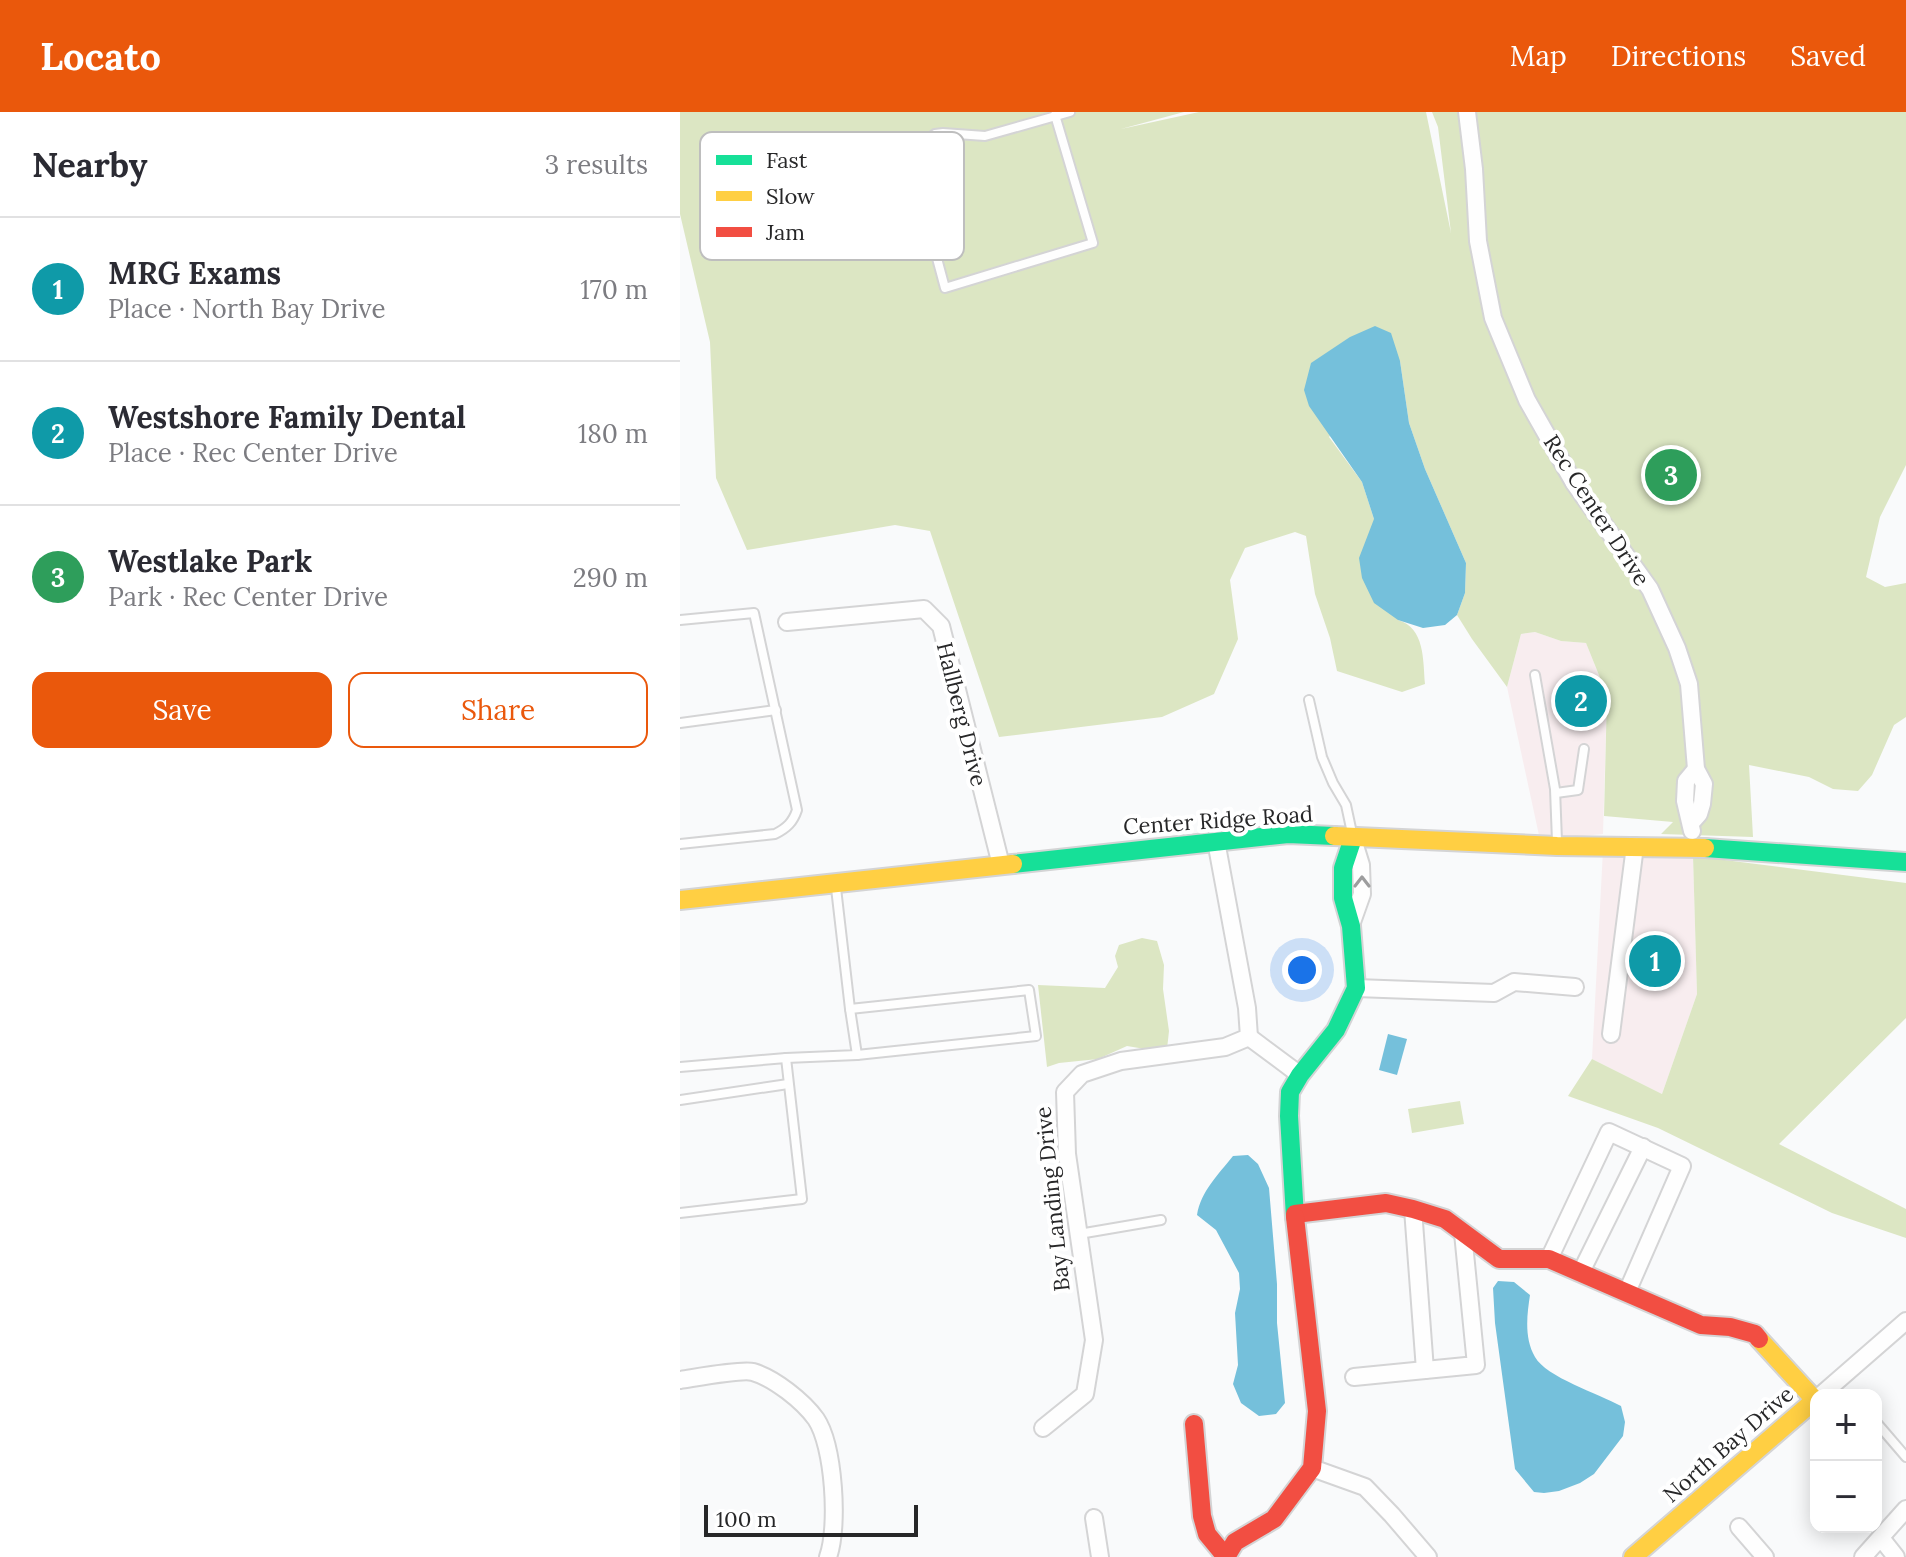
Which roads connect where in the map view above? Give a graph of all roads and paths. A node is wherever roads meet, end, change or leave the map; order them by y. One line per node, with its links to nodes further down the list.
1 (1070, 112): 3 (lane)
2 (1467, 112): 19 (street, Rec Center Drive)
3 (1055, 115): 4 (lane); 5 (lane)
4 (964, 134)
5 (937, 260)
6 (680, 620): 10 (lane)
7 (787, 622): 21 (street, Hallberg Drive)
8 (1535, 675): 13 (lane)
9 (1309, 700): 14 (lane)
10 (776, 710): 11 (lane); 16 (lane)
11 (680, 723)
12 (1584, 749): 13 (lane)
13 (1556, 793): 17 (lane)
14 (1353, 838): 15 (street, Center Ridge Road); 17 (street, Center Ridge Road); 25 (street)
15 (1216, 841): 21 (street, Center Ridge Road); 28 (street)
16 (680, 844)
17 (1557, 846): 18 (street, Center Ridge Road)
18 (1635, 846): 19 (street, Center Ridge Road); 27 (street)
19 (1691, 847): 20 (street, Center Ridge Road)
20 (1906, 862)
21 (1001, 865): 22 (street, Center Ridge Road)
22 (835, 883): 23 (street, Center Ridge Road); 26 (lane)
23 (680, 900)
24 (1575, 987): 25 (street)
25 (1356, 988): 32 (street)
26 (850, 1009): 29 (lane); 29 (lane)
27 (1611, 1034)
28 (1249, 1037): 32 (street); 41 (street, Bay Landing Drive)
29 (857, 1055): 30 (lane)
30 (786, 1058): 31 (lane); 33 (lane)
31 (680, 1067)
32 (1300, 1075): 38 (street)
33 (788, 1084): 34 (lane); 37 (lane)
34 (680, 1100)
35 (1643, 1147): 42 (street); 43 (street); 44 (street)
36 (1413, 1209): 38 (street, North Bay Drive); 40 (street, North Bay Drive); 46 (street)
37 (680, 1213)
38 (1295, 1214): 56 (street)
39 (1161, 1220): 41 (lane)
40 (1463, 1233): 42 (street, North Bay Drive); 46 (street)
41 (1078, 1234): 53 (street, Bay Landing Drive)
42 (1549, 1259): 43 (street, North Bay Drive)
43 (1581, 1272): 44 (street, North Bay Drive)
44 (1627, 1292): 50 (street, North Bay Drive)
45 (1906, 1321): 49 (street)
46 (1425, 1370): 47 (street)
47 (1354, 1377)
48 (680, 1380): 61 (street)
49 (1827, 1389)
50 (1810, 1391)
51 (1810, 1404): 65 (street, North Bay Drive)
52 (1194, 1424): 63 (street)
53 (1043, 1428)
54 (1882, 1429): 55 (lane)
55 (1906, 1457)
56 (1312, 1468): 63 (street); 64 (street)
57 (1906, 1509): 60 (street)
58 (1094, 1518): 62 (street)
59 (1739, 1527): 66 (street)
60 (1881, 1538): 67 (street); 68 (street)
61 (828, 1557)
62 (1100, 1557)
63 (1226, 1557)
64 (1427, 1557)
65 (1633, 1557)
66 (1765, 1557)
67 (1863, 1557)
68 (1896, 1557)

